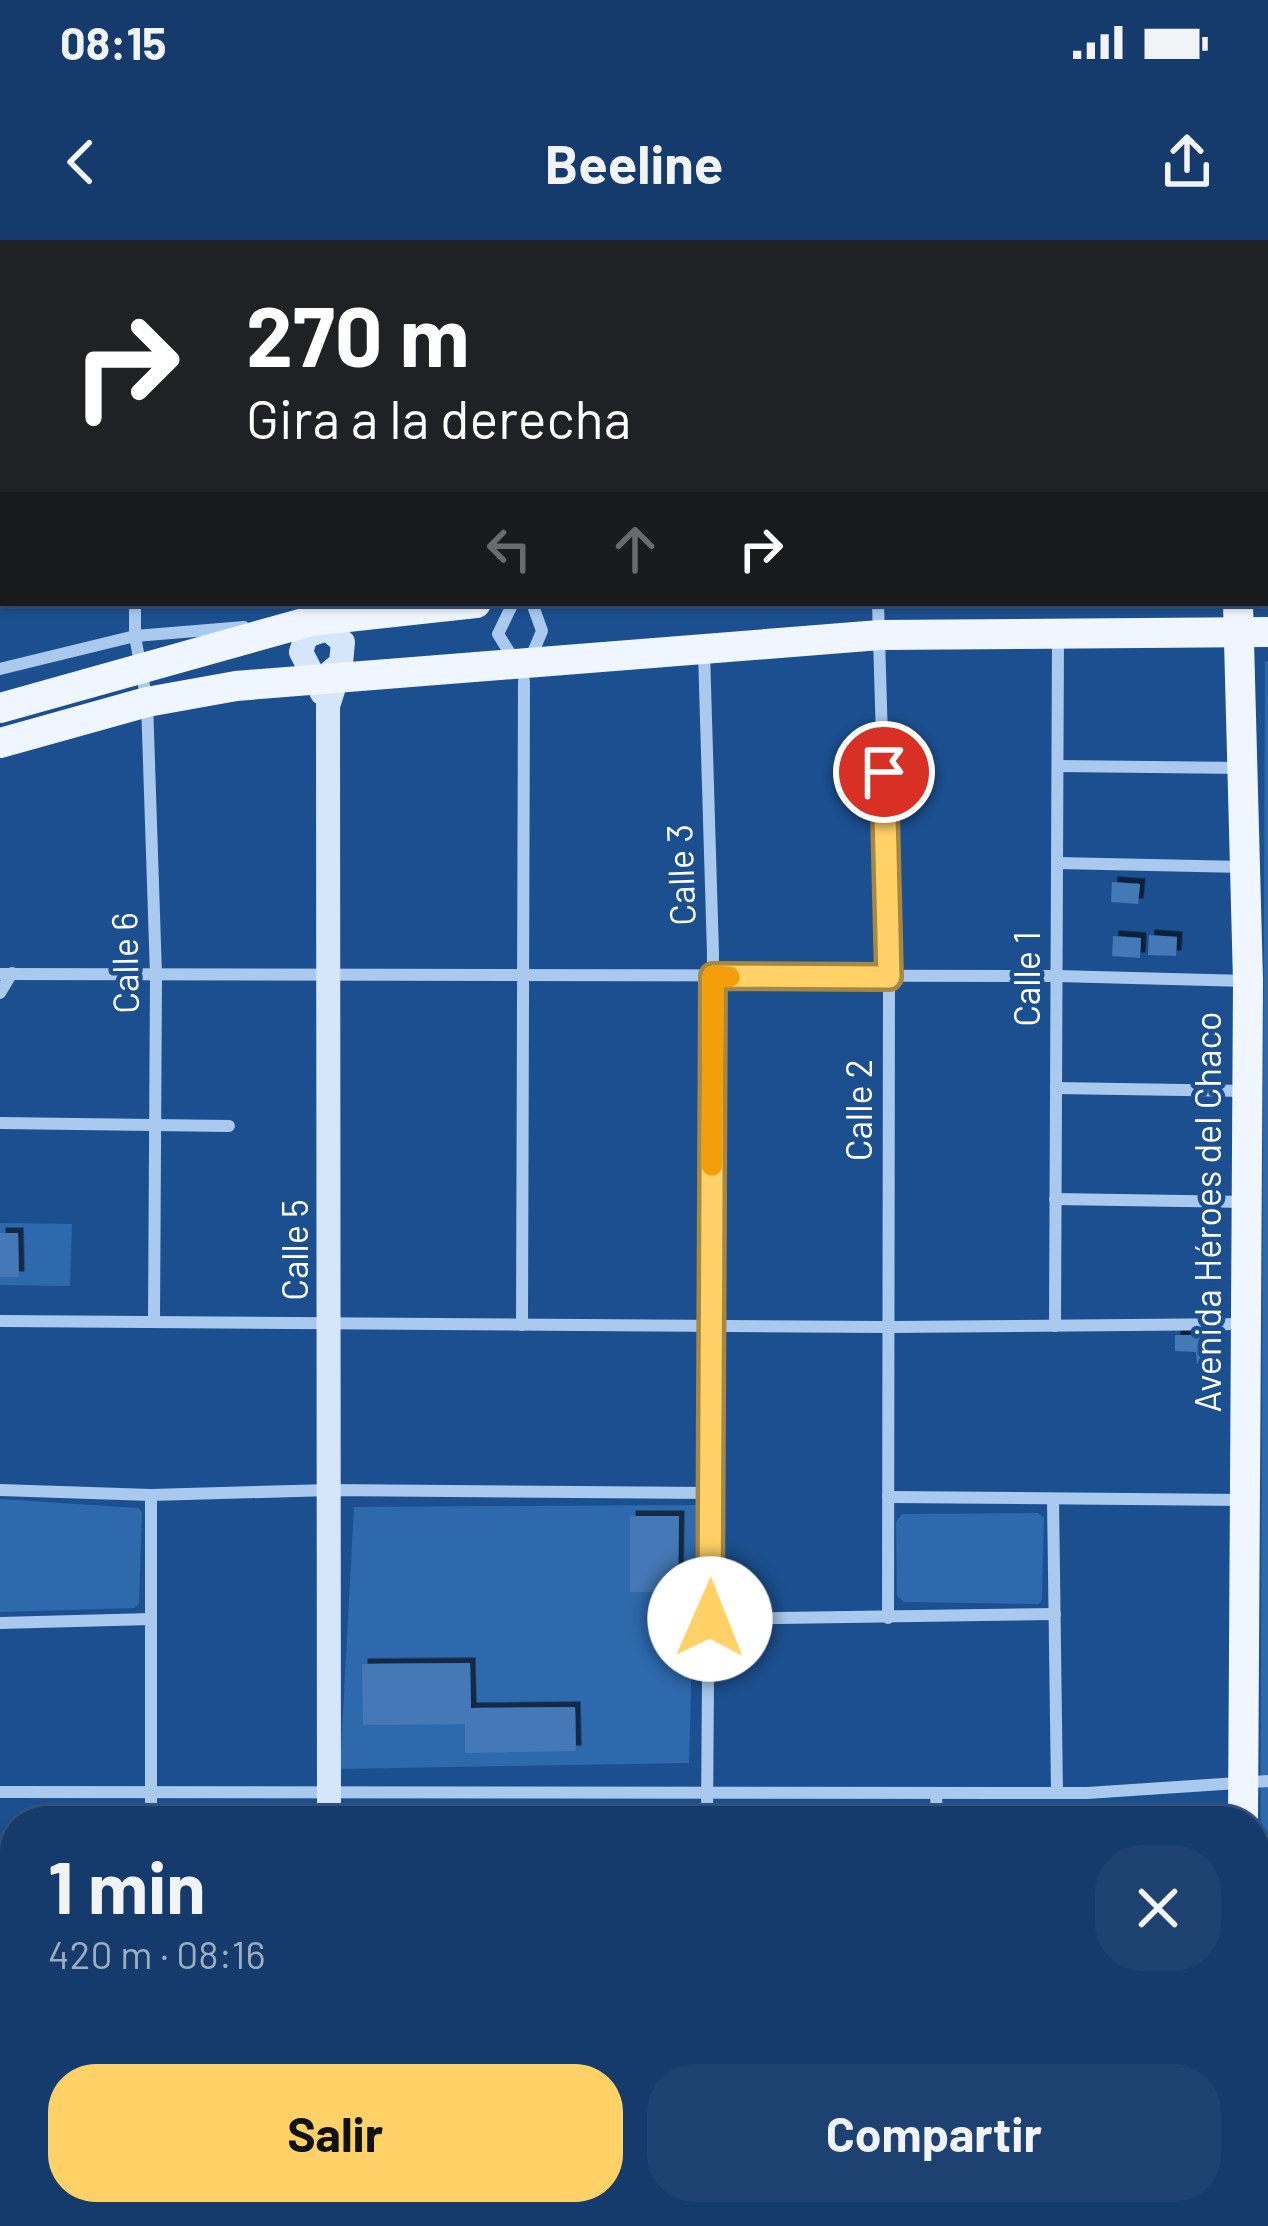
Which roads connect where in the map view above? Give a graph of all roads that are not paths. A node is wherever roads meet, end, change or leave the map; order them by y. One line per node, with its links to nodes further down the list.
1 (135, 606): 11 (street, Calle 6)
2 (466, 606): 13 (main road)
3 (511, 606): 6 (street)
4 (533, 606): 8 (street)
5 (878, 606): 10 (street, Calle 2)
6 (506, 616): 8 (street); 14 (street)
7 (1250, 620): 9 (main road); 21 (main road, Avenida Héroes del Chaco)
8 (541, 624): 14 (street)
9 (1058, 633): 10 (main road); 20 (street, Calle 1)
10 (880, 635): 12 (main road); 30 (street, Calle 2)
11 (135, 636): 13 (street); 15 (street); 16 (street, Calle 6)
12 (704, 647): 14 (main road); 27 (street, Calle 3)
13 (324, 648): 14 (main road); 16 (main road); 17 (main road); 26 (main road, Calle 5)
14 (522, 661): 29 (street)
15 (0, 669)
16 (140, 670): 17 (street, Calle 6); 18 (main road)
17 (147, 702): 19 (main road); 25 (street, Calle 6)
18 (0, 708)
19 (0, 743)
20 (1058, 766): 21 (street); 22 (street, Calle 1)
21 (1245, 768): 23 (main road, Avenida Héroes del Chaco)
22 (1057, 863): 23 (street); 28 (street, Calle 1)
23 (1245, 867): 31 (main road, Avenida Héroes del Chaco)
24 (6, 974): 25 (street); 32 (street)
25 (157, 975): 26 (street); 36 (street, Calle 6)
26 (329, 975): 29 (street); 42 (main road, Calle 5)
27 (713, 976): 29 (street); 30 (street); 45 (street, Calle 3)
28 (1057, 976): 30 (street); 31 (street); 33 (street, Calle 1)
29 (525, 977): 44 (street)
30 (889, 977): 47 (street, Calle 2)
31 (1248, 981): 34 (main road, Avenida Héroes del Chaco)
32 (0, 993)
33 (1056, 1088): 34 (street); 38 (street, Calle 1)
34 (1248, 1090): 39 (main road, Avenida Héroes del Chaco)
35 (0, 1124): 36 (street)
36 (155, 1126): 37 (street); 41 (street, Calle 6)
37 (229, 1126)
38 (1055, 1199): 39 (street); 46 (street, Calle 1)
39 (1248, 1202): 43 (main road, Avenida Héroes del Chaco)
40 (0, 1321): 41 (street)
41 (154, 1322): 42 (street)
42 (331, 1323): 44 (street); 49 (main road, Calle 5)
43 (1246, 1324): 46 (street); 54 (main road, Avenida Héroes del Chaco)
44 (522, 1325): 45 (street)
45 (712, 1326): 47 (street); 50 (street, Calle 3)
46 (1055, 1326): 47 (street)
47 (888, 1327): 52 (street, Calle 2)
48 (0, 1490): 51 (street)
49 (330, 1490): 50 (street); 51 (street); 63 (main road, Calle 5)
50 (711, 1493): 58 (street, Calle 3)
51 (151, 1495): 57 (street)
52 (888, 1497): 53 (street); 56 (street, Calle 2)
53 (1052, 1498): 54 (street); 55 (street)
54 (1246, 1500): 60 (main road, Avenida Héroes del Chaco)
55 (1055, 1613): 56 (street); 66 (street)
56 (888, 1618): 58 (street)
57 (151, 1619): 59 (street); 61 (street)
58 (710, 1619): 64 (street, Calle 3)
59 (0, 1623)
60 (1256, 1782): 66 (street)
61 (151, 1791): 62 (street); 63 (street); 67 (street)
62 (0, 1792)
63 (328, 1793): 64 (street); 68 (main road, Calle 5)
64 (707, 1793): 65 (street); 69 (street, Calle 3)
65 (936, 1793): 66 (street); 70 (street)
66 (1057, 1793)
67 (151, 1806)
68 (328, 1806)
69 (707, 1806)
70 (936, 1806)

